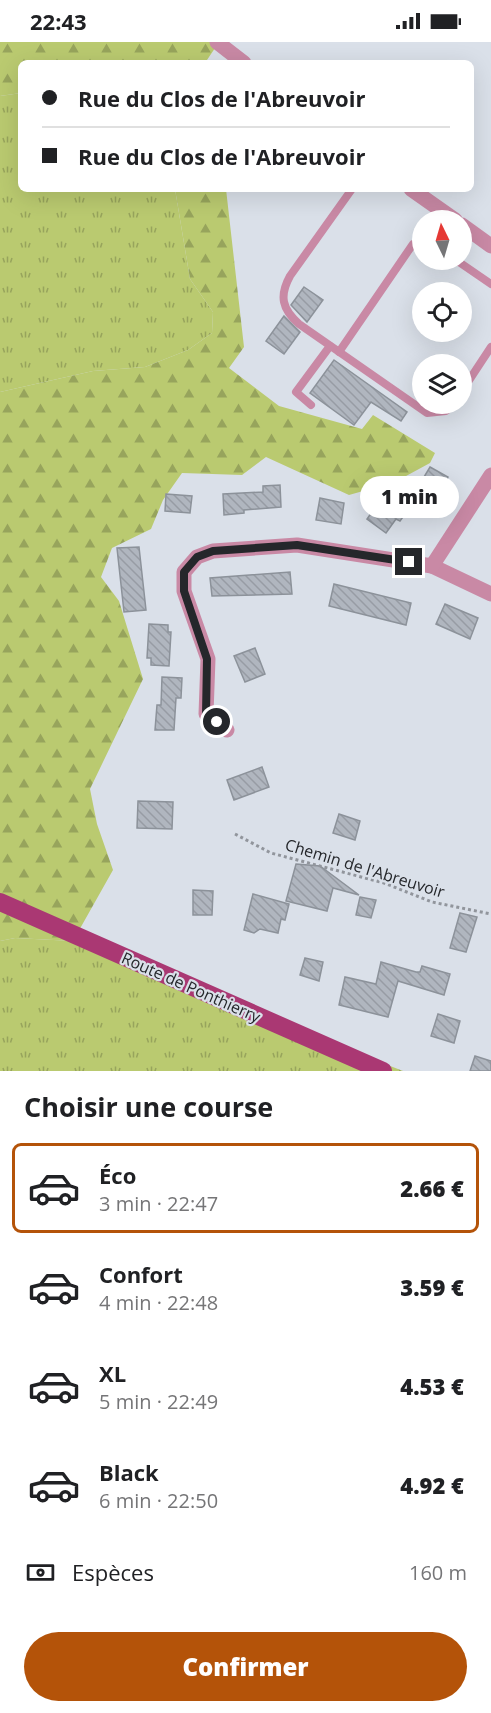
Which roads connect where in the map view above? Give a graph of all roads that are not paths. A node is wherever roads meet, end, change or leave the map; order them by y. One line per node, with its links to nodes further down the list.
1 (217, 42): 2 (street)
2 (240, 60)
3 (350, 192): 11 (lane)
4 (415, 192): 5 (street)
5 (441, 210)
6 (472, 232): 8 (street)
7 (412, 245): 13 (lane)
8 (491, 246)
9 (471, 270): 10 (lane)
10 (491, 284)
11 (330, 346): 13 (lane); 16 (lane)
12 (491, 347): 14 (lane)
13 (339, 352): 15 (lane)
14 (472, 376)
15 (412, 403)
16 (311, 405)
17 (491, 475): 18 (street)
18 (432, 566): 19 (street); 20 (street)
19 (491, 594)
20 (227, 730)
21 (0, 902): 22 (main road, Route de Ponthierry)
22 (383, 1071)

